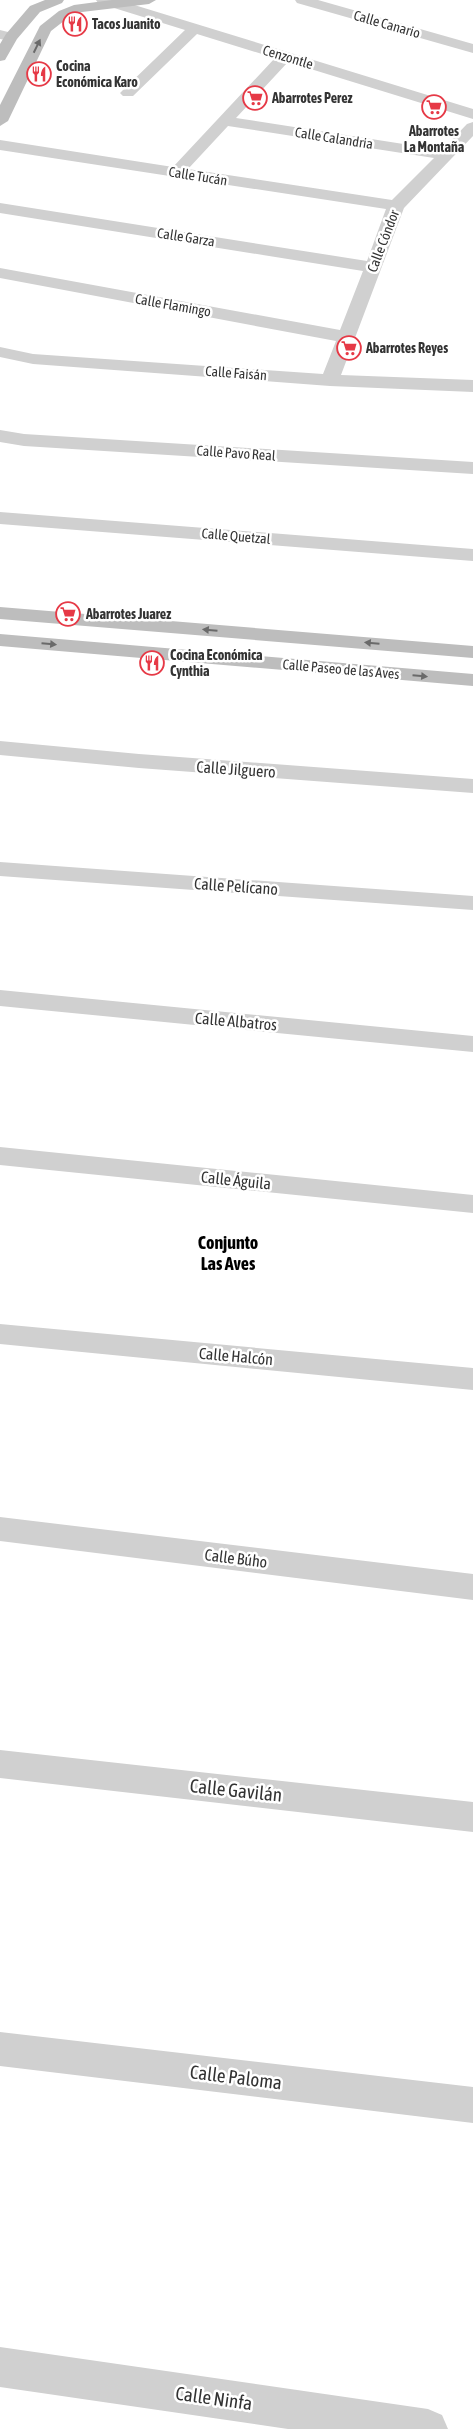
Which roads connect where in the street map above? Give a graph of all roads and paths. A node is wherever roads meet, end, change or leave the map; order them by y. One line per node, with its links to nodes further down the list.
1 (57, 0): 7 (street)
2 (103, 0): 5 (street, Cenzontle)
3 (149, 0): 5 (street)
4 (302, 0): 8 (street, Calle Canario)
5 (118, 4): 6 (street, Cenzontle); 13 (street, one-way to 5)
6 (195, 28): 9 (street, Cenzontle); 11 (street)
7 (5, 35): 10 (street)
8 (473, 49)
9 (285, 56): 12 (street, Cenzontle); 14 (street)
10 (0, 57)
11 (128, 93)
12 (473, 114)
13 (0, 121)
14 (224, 121): 17 (street, Calle Calandria); 18 (street)
15 (473, 127): 17 (street, Calle Cóndor)
16 (0, 145): 18 (street, Calle Tucán)
17 (445, 156): 19 (street, Calle Cóndor)
18 (176, 173): 19 (street, Calle Tucán)
19 (396, 206): 21 (street, Calle Cóndor)
20 (0, 208): 21 (street, Calle Garza)
21 (372, 267): 23 (street, Calle Cóndor)
22 (0, 273): 23 (street, Calle Flamingo)
23 (346, 337): 25 (street, Calle Cóndor)
24 (0, 352): 25 (street, Calle Faisán)
25 (330, 380): 26 (street, Calle Faisán)
26 (473, 386)
27 (0, 436): 28 (street, Calle Pavo Real)
28 (473, 468)
29 (0, 518): 30 (street, Calle Quetzal)
30 (473, 555)
31 (0, 613): 33 (street, Calle Paseo de las Aves, one-way to 31)
32 (0, 640): 34 (street, Calle Paseo de las Aves, one-way to 34)
33 (473, 652)
34 (473, 680)
35 (0, 748): 36 (street, Calle Jilguero)
36 (473, 786)
37 (0, 869): 38 (street, Calle Pelícano)
38 (473, 903)
39 (0, 998): 40 (street, Calle Albatros)
40 (473, 1044)
41 (0, 1156): 42 (street, Calle Águila)
42 (473, 1204)
43 (0, 1334): 44 (street, Calle Halcón)
44 (473, 1379)
45 (0, 1529): 46 (street, Calle Búho)
46 (473, 1587)
47 (0, 1764): 48 (street, Calle Gavilán)
48 (473, 1817)
49 (0, 2049): 50 (street, Calle Paloma)
50 (473, 2105)
51 (0, 2367): 52 (street, Calle Ninfa)
52 (428, 2429)

